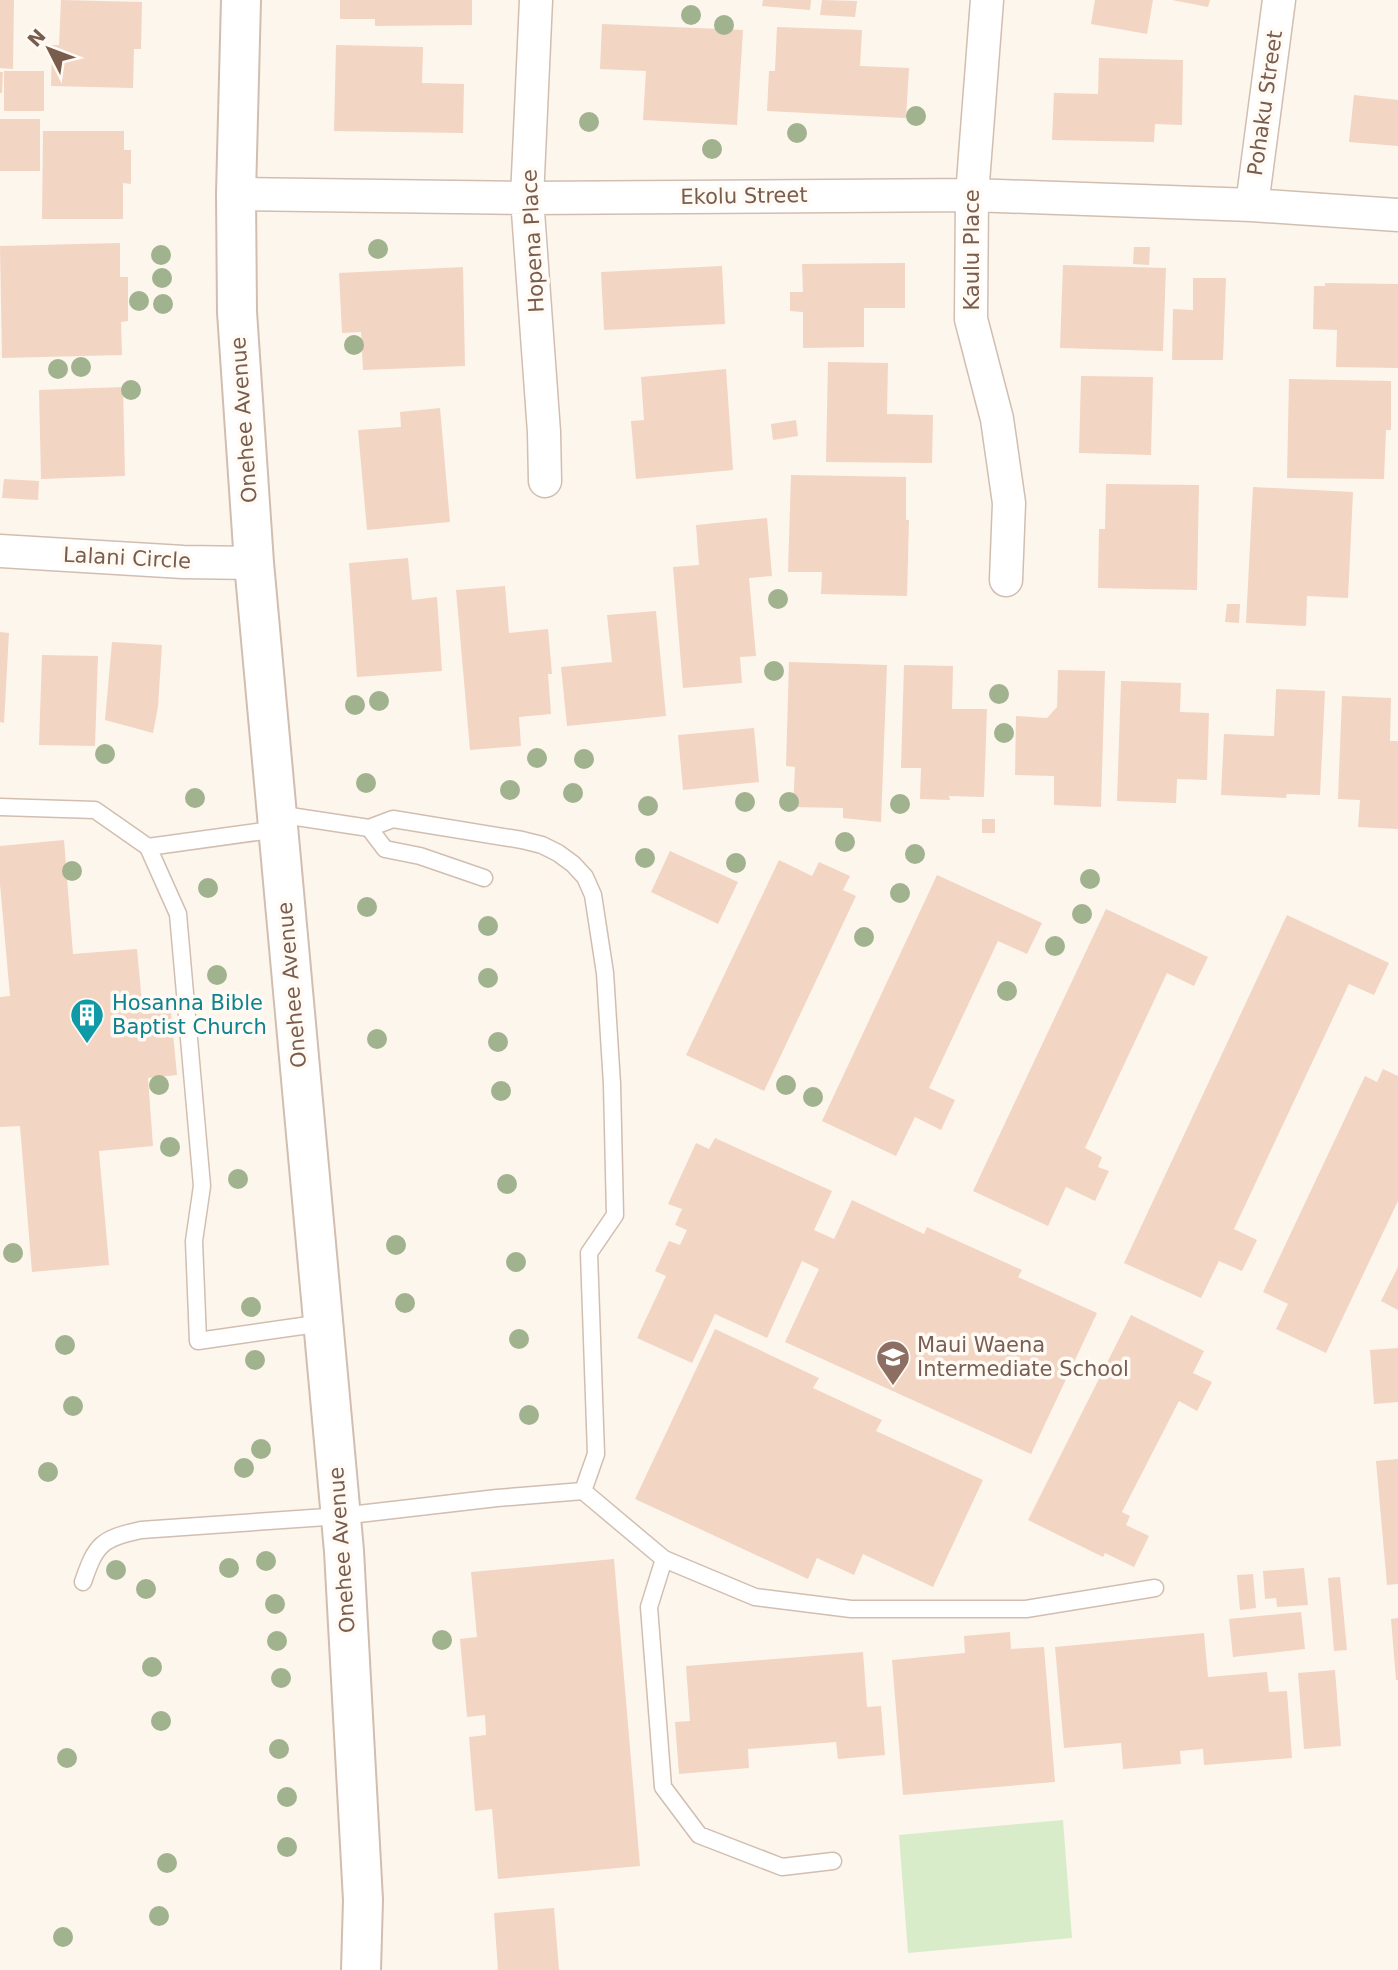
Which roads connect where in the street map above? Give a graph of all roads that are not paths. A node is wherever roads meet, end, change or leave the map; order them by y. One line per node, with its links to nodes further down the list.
1 (241, 0): 5 (street, Onehee Avenue)
2 (536, 0): 7 (street, Hopena Place)
3 (987, 0): 6 (street, Kaulu Place)
4 (1279, 0): 8 (street, Pohaku Street)
5 (236, 194): 7 (street, Ekolu Street); 12 (street, Onehee Avenue)
6 (972, 195): 7 (street, Ekolu Street); 8 (street, Ekolu Street); 13 (street, Kaulu Place)
7 (527, 198): 10 (street, Hopena Place)
8 (1252, 205): 9 (street, Ekolu Street)
9 (1398, 215)
10 (545, 481)
11 (0, 551): 12 (street, Lalani Circle)
12 (254, 563): 15 (street, Onehee Avenue)
13 (1006, 580)
14 (0, 807): 17 (lane)
15 (278, 822): 16 (lane); 17 (lane); 19 (street, Onehee Avenue)
16 (369, 828): 18 (lane); 20 (lane)
17 (148, 847): 19 (lane)
18 (484, 878)
19 (323, 1323): 21 (street, Onehee Avenue)
20 (583, 1491): 21 (lane); 22 (lane)
21 (341, 1516): 23 (lane); 26 (street, Onehee Avenue)
22 (664, 1559): 24 (lane); 25 (lane)
23 (83, 1582)
24 (1155, 1588)
25 (833, 1861)
26 (361, 1970)

